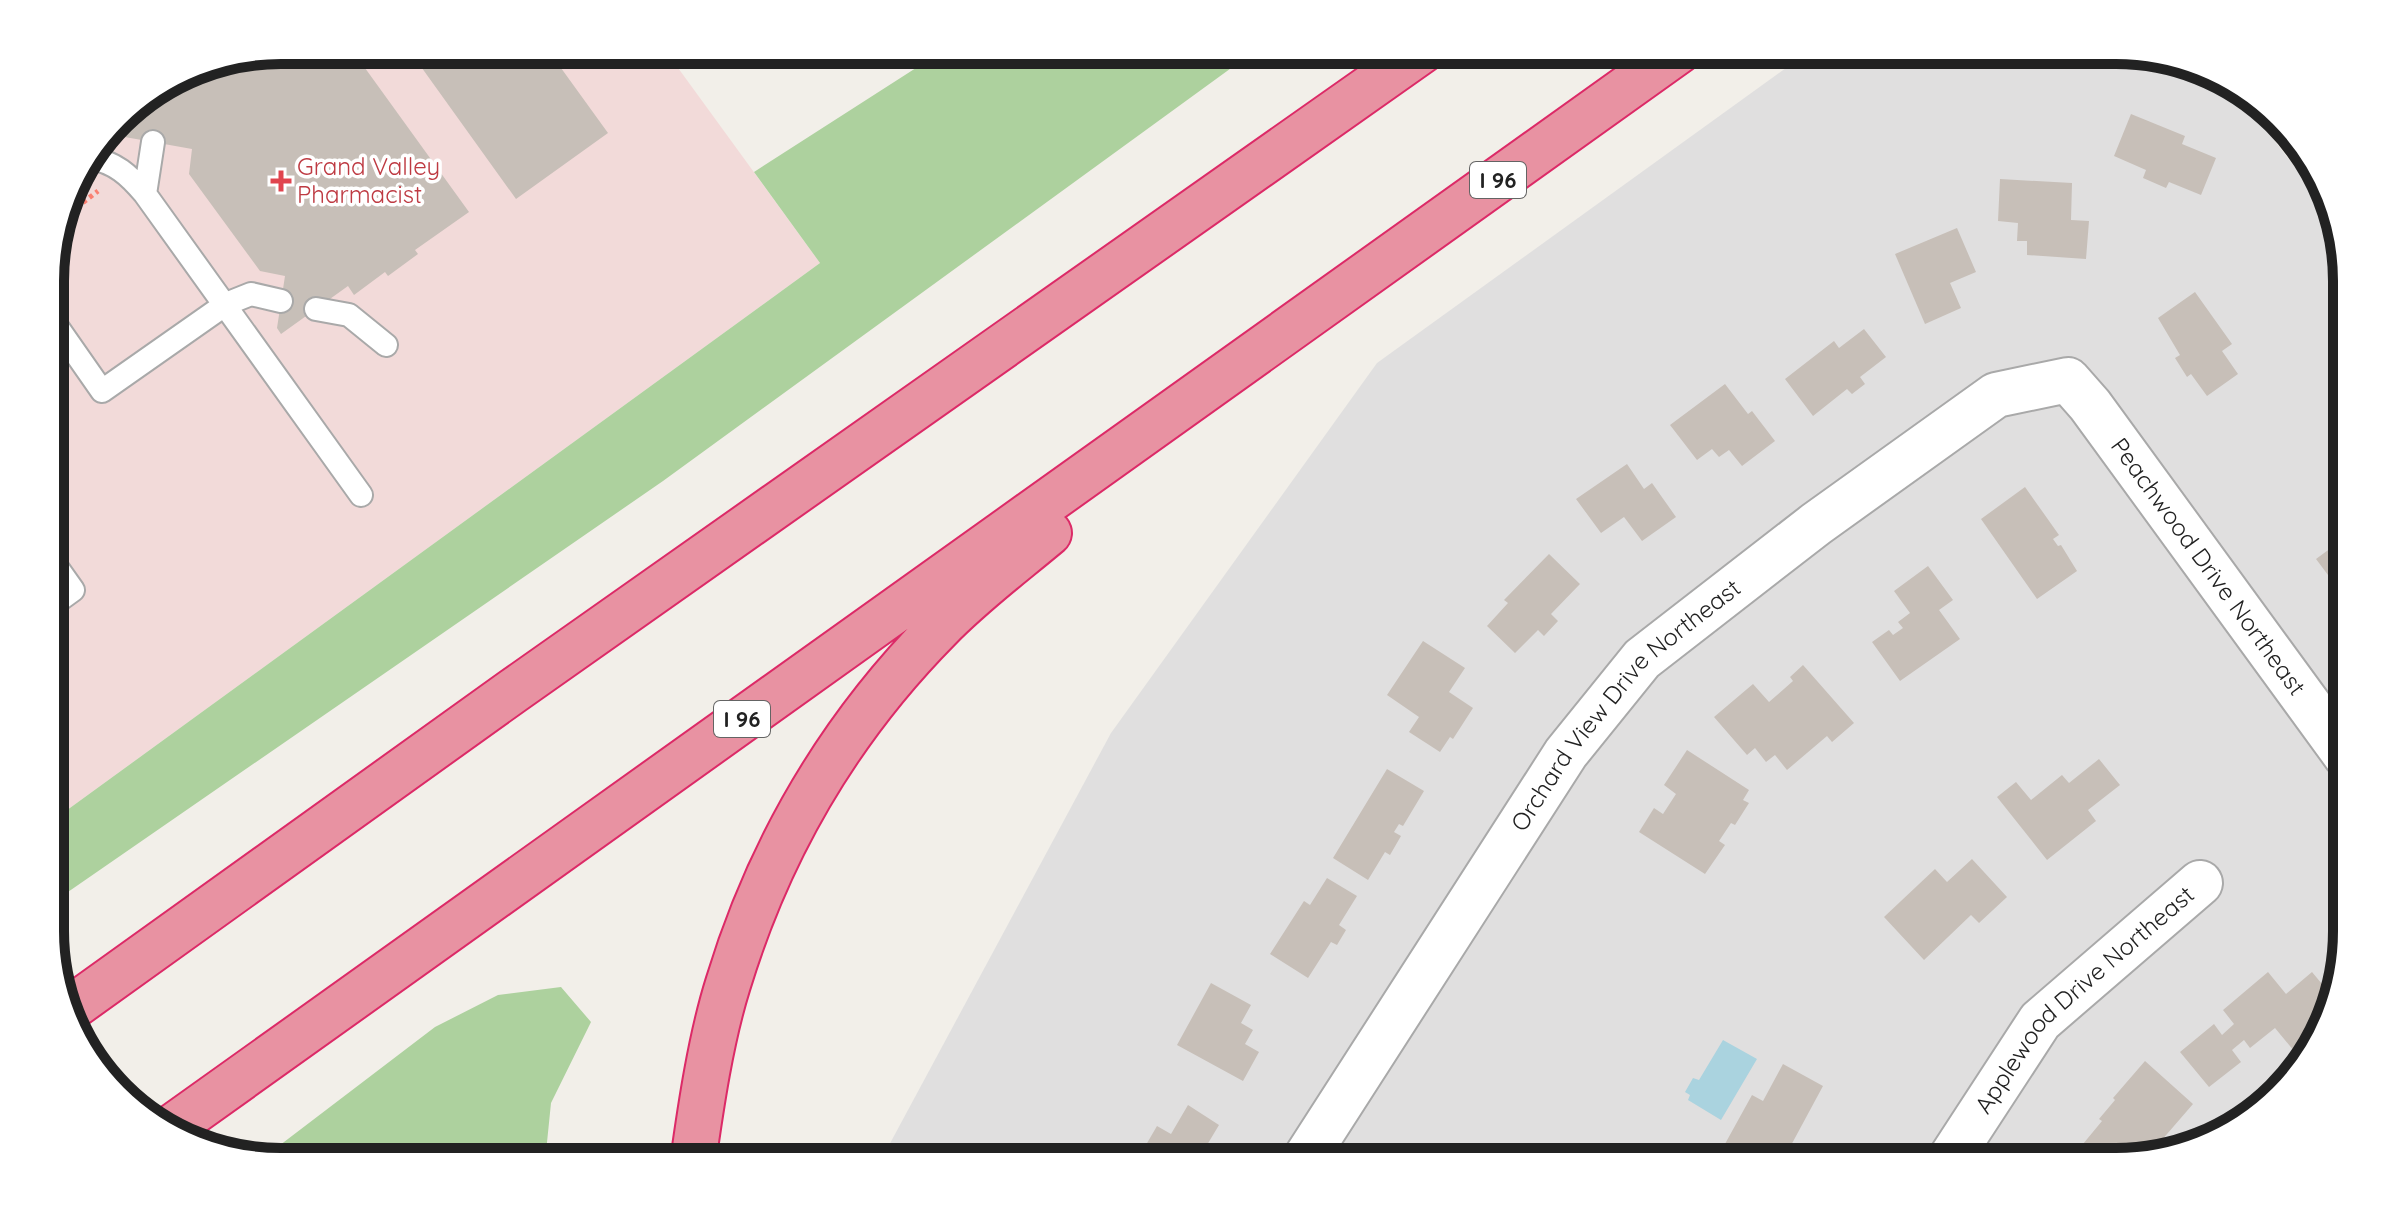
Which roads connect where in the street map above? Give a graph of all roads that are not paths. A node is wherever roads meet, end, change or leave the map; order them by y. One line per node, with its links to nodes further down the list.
1 (1403, 64): 18 (highway)
2 (1660, 64): 9 (highway, I 96)
3 (153, 142): 5 (lane)
4 (101, 160): 5 (lane)
5 (145, 194): 7 (lane)
6 (281, 301): 7 (lane)
7 (226, 304): 10 (lane); 13 (lane)
8 (316, 309): 11 (lane)
9 (1316, 309): 19 (highway, I 96); 20 (highway)
10 (64, 337)
11 (386, 345)
12 (2068, 380): 16 (street, Peachwood Drive Northeast); 21 (street, Orchard View Drive Northeast)
13 (361, 495)
14 (64, 577): 15 (lane)
15 (64, 597)
16 (2332, 706)
17 (2200, 883): 22 (street, Applewood Drive Northeast)
18 (77, 1004)
19 (179, 1122)
20 (695, 1148)
21 (1312, 1148)
22 (1957, 1148)

